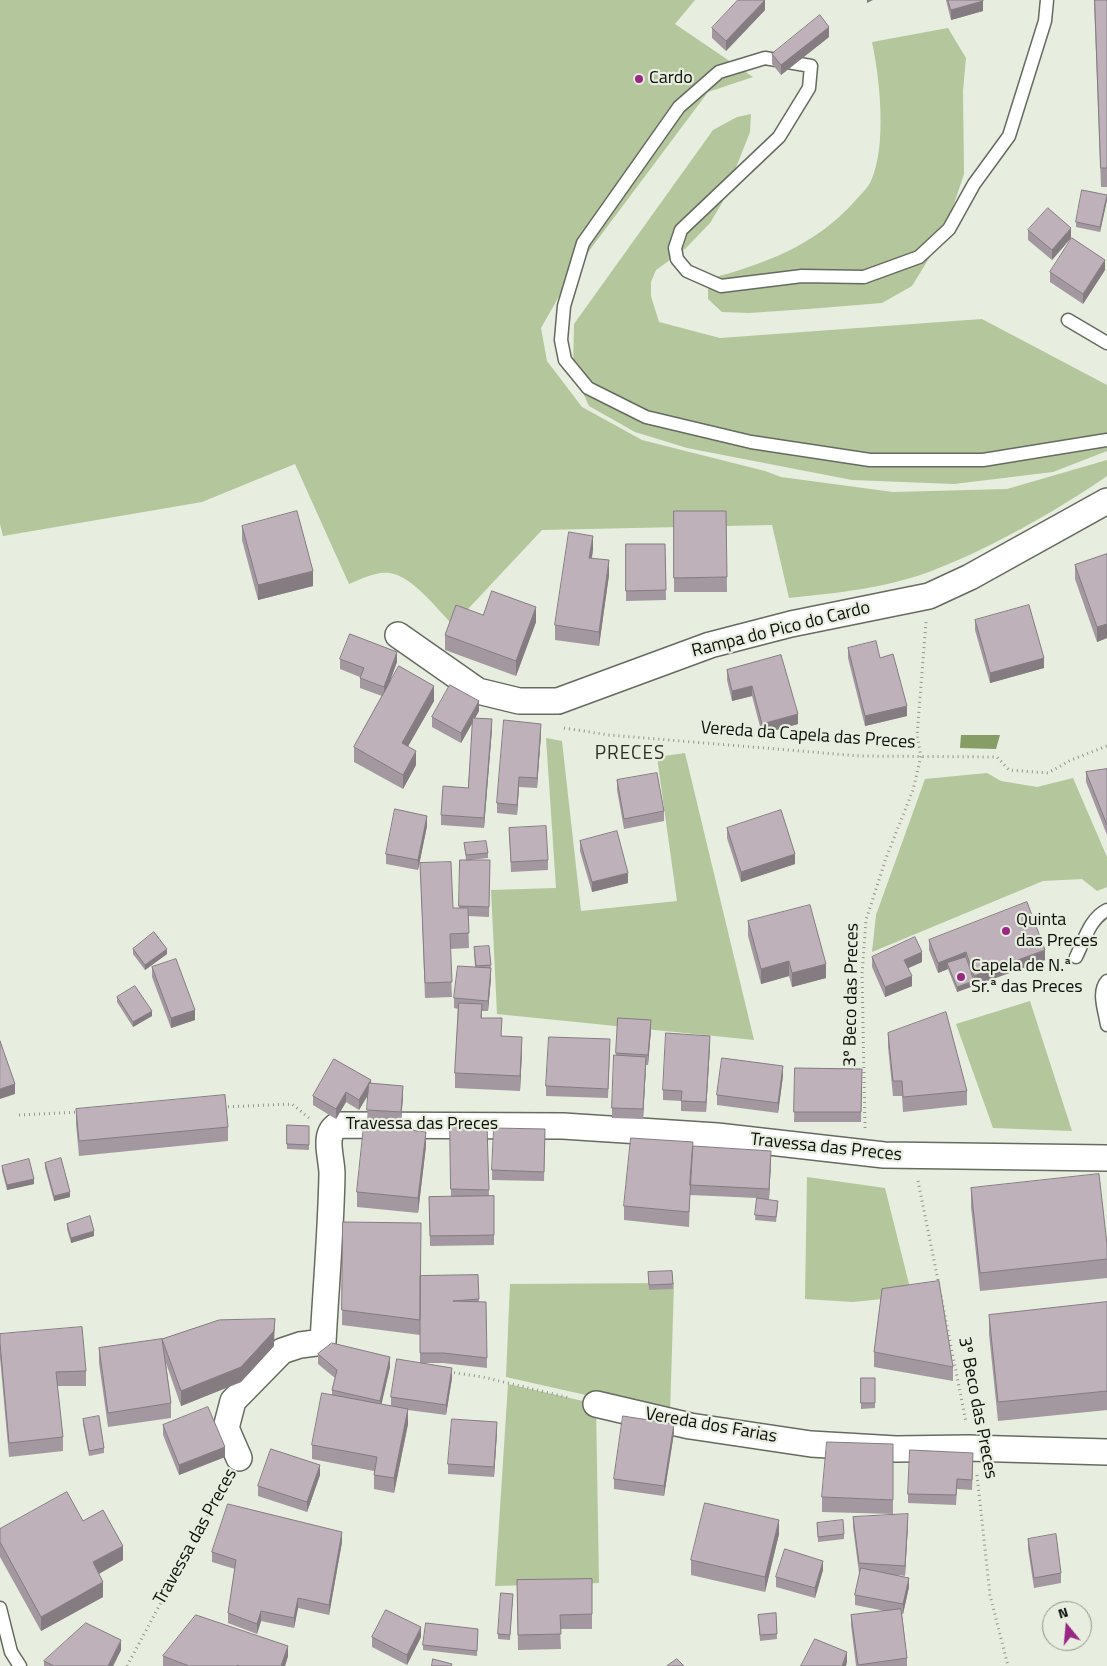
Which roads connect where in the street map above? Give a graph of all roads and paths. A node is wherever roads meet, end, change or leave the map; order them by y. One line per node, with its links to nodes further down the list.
1 (1047, 0): 4 (lane)
2 (1068, 320): 3 (lane)
3 (1107, 343)
4 (1107, 440)
5 (1107, 501): 6 (street, Rampa do Pico do Cardo)
6 (928, 596): 7 (street, Rampa do Pico do Cardo); 10 (path)
7 (398, 635)
8 (555, 726): 10 (path, Vereda da Capela das Preces)
9 (1107, 746): 10 (path, Vereda da Capela das Preces)
10 (921, 756): 19 (path, 3º Beco das Preces)
11 (1107, 910): 12 (lane)
12 (1076, 956)
13 (1107, 981): 14 (lane)
14 (1107, 1024)
15 (214, 1107): 18 (path)
16 (87, 1112): 17 (path)
17 (18, 1115)
18 (329, 1135): 19 (street, Travessa das Preces); 26 (street, Travessa das Preces)
19 (866, 1154): 20 (street, Travessa das Preces)
20 (913, 1156): 21 (street, Travessa das Preces); 24 (path, 3º Beco das Preces)
21 (1107, 1158)
22 (444, 1372): 23 (path)
23 (596, 1404): 24 (street, Vereda dos Farias)
24 (973, 1448): 25 (street, Vereda dos Farias); 30 (path, 3º Beco das Preces)
25 (1107, 1452)
26 (240, 1458): 29 (path, Travessa das Preces)
27 (0, 1608): 28 (lane)
28 (20, 1666)
29 (127, 1666)
30 (1008, 1666)

